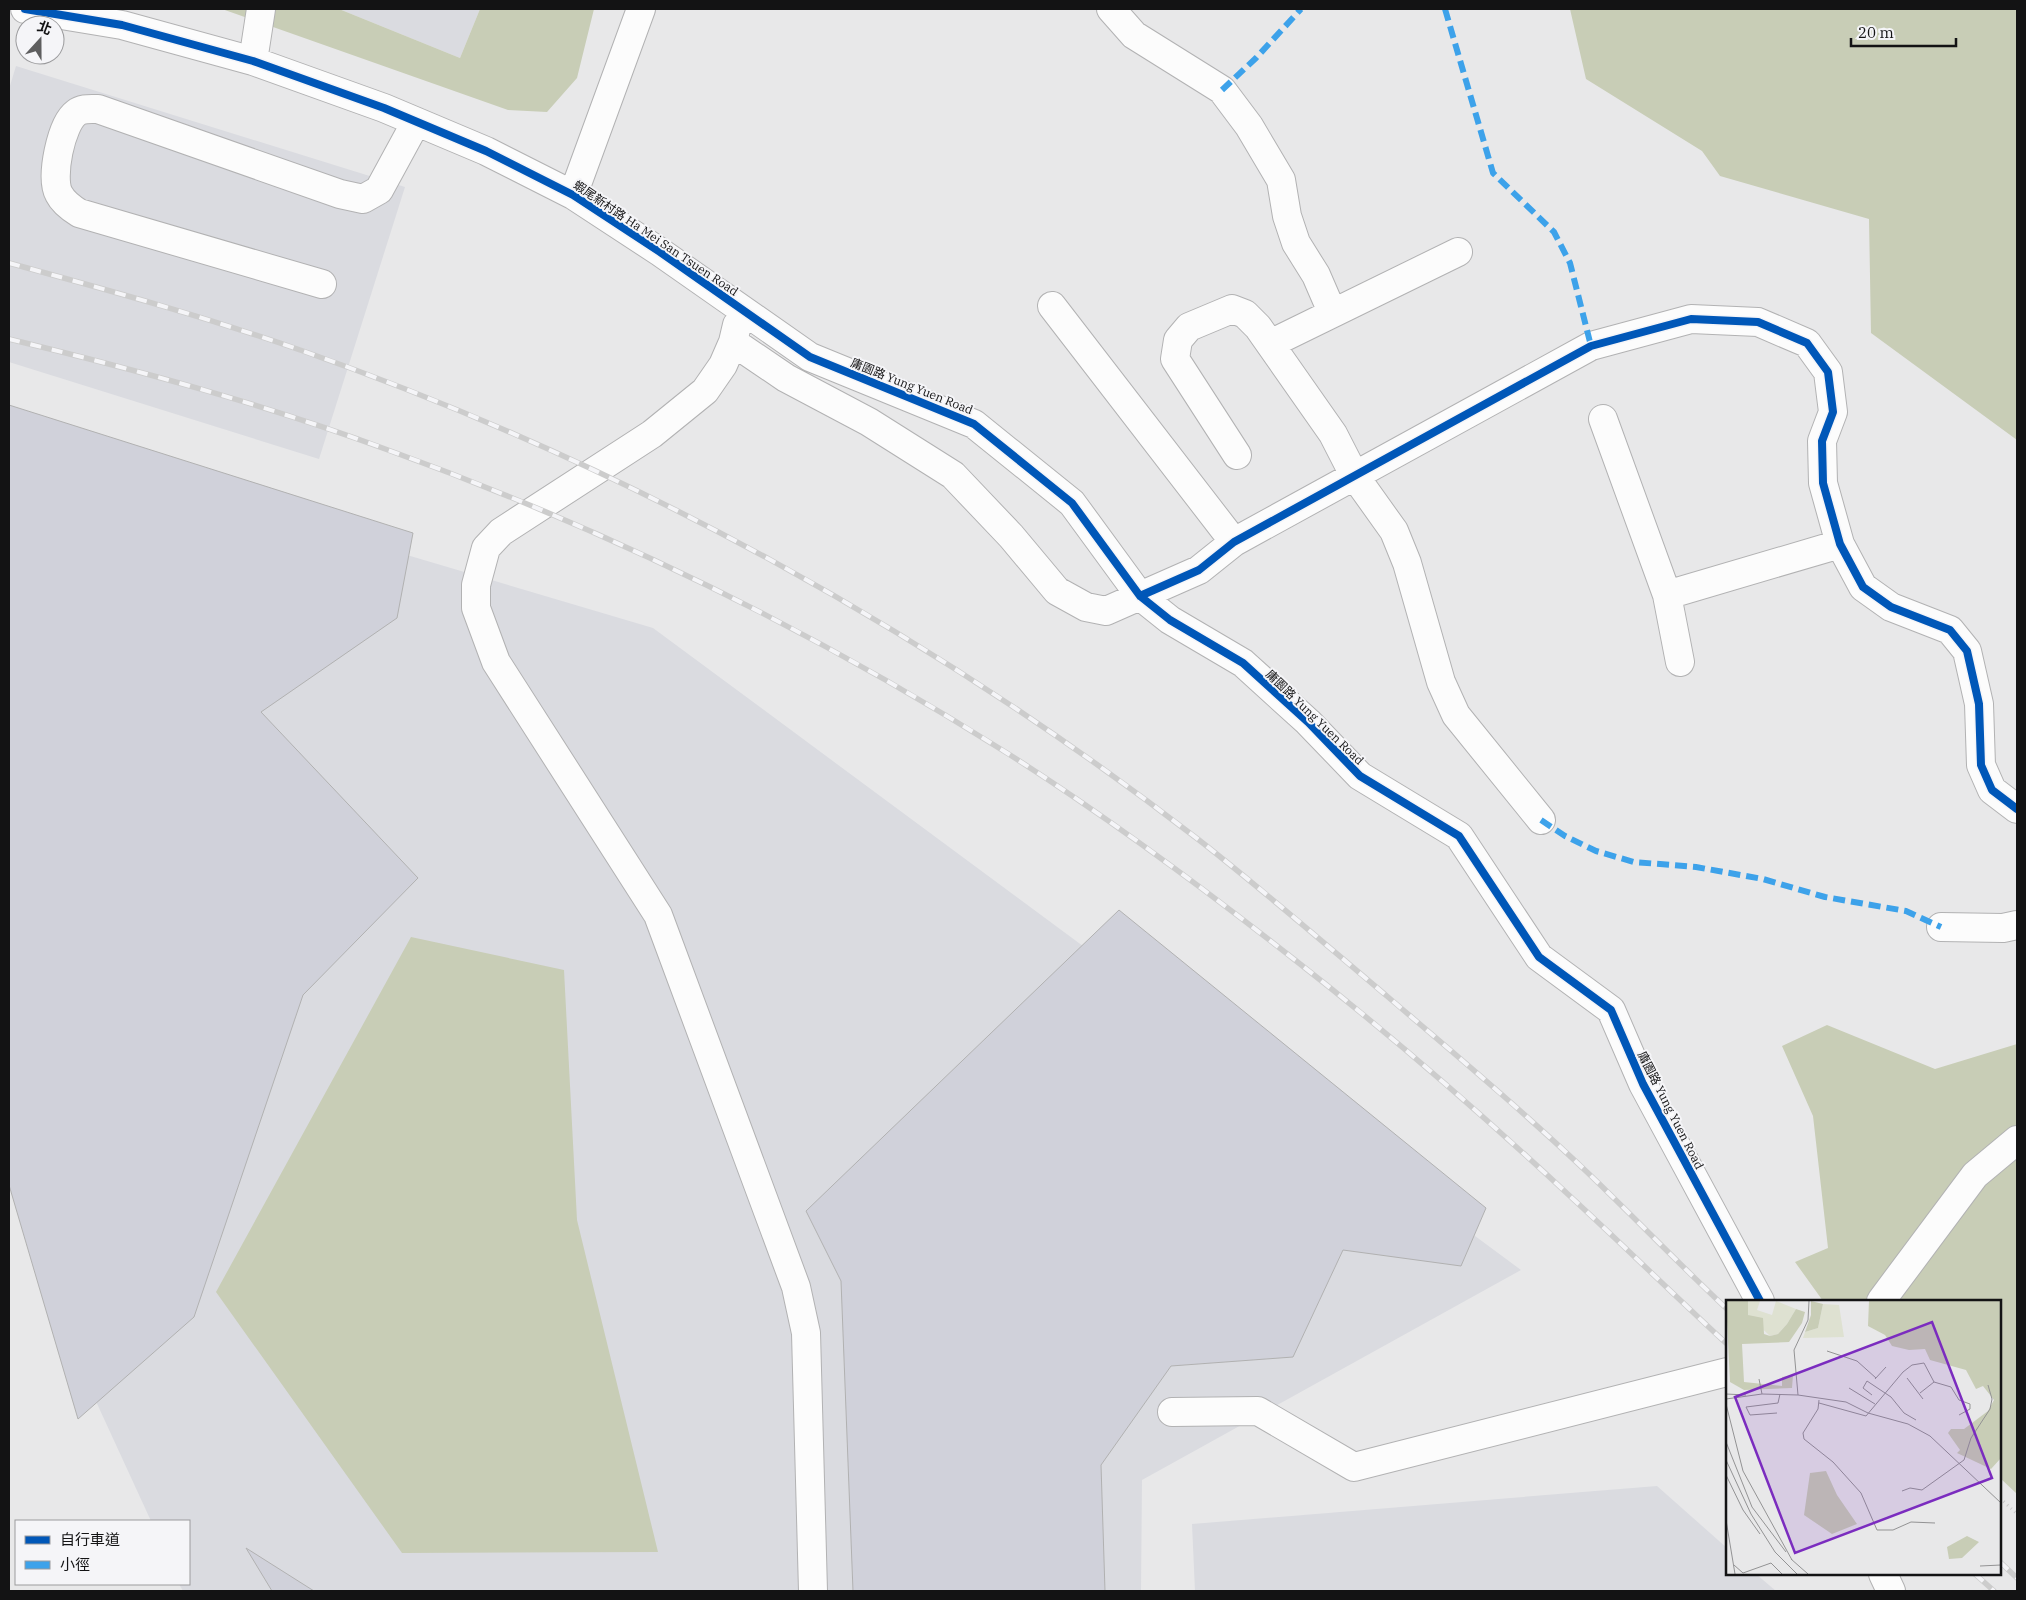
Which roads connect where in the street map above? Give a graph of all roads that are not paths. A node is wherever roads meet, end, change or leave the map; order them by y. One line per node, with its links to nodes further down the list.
1 (25, 9): 5 (street, 蝦尾新村路 Ha Mei San Tsuen Road)
2 (261, 9): 6 (street)
3 (640, 9): 8 (street, 蝦尾新村路 Ha Mei San Tsuen Road)
4 (1111, 9): 13 (street)
5 (111, 17): 6 (street, 蝦尾新村路 Ha Mei San Tsuen Road)
6 (253, 61): 7 (street, 蝦尾新村路 Ha Mei San Tsuen Road)
7 (416, 122): 8 (street, 蝦尾新村路 Ha Mei San Tsuen Road); 10 (street)
8 (574, 195): 12 (street, 蝦尾新村路 Ha Mei San Tsuen Road)
9 (1458, 252): 13 (street)
10 (322, 284)
11 (1052, 306): 20 (street)
12 (740, 308): 14 (street); 16 (street, 蝦尾新村路 Ha Mei San Tsuen Road)
13 (1332, 312): 15 (street)
14 (733, 342): 23 (street); 35 (street)
15 (1270, 344): 18 (street); 19 (street)
16 (810, 356): 23 (street, 庸園路 Yung Yuen Road)
17 (1603, 419): 22 (street)
18 (1237, 455)
19 (1354, 475): 20 (street); 21 (street); 26 (street)
20 (1234, 542): 23 (street)
21 (1840, 544): 22 (street); 25 (street)
22 (1667, 595): 24 (street)
23 (1140, 596): 30 (street, 庸園路 Yung Yuen Road)
24 (1680, 662)
25 (2017, 810)
26 (1541, 820)
27 (2017, 925): 28 (street)
28 (1941, 928)
29 (2017, 1140): 31 (street)
30 (1759, 1300)
31 (1882, 1300)
32 (1726, 1372): 33 (street)
33 (1172, 1412)
34 (1883, 1575): 36 (street)
35 (814, 1591)
36 (1891, 1591)

